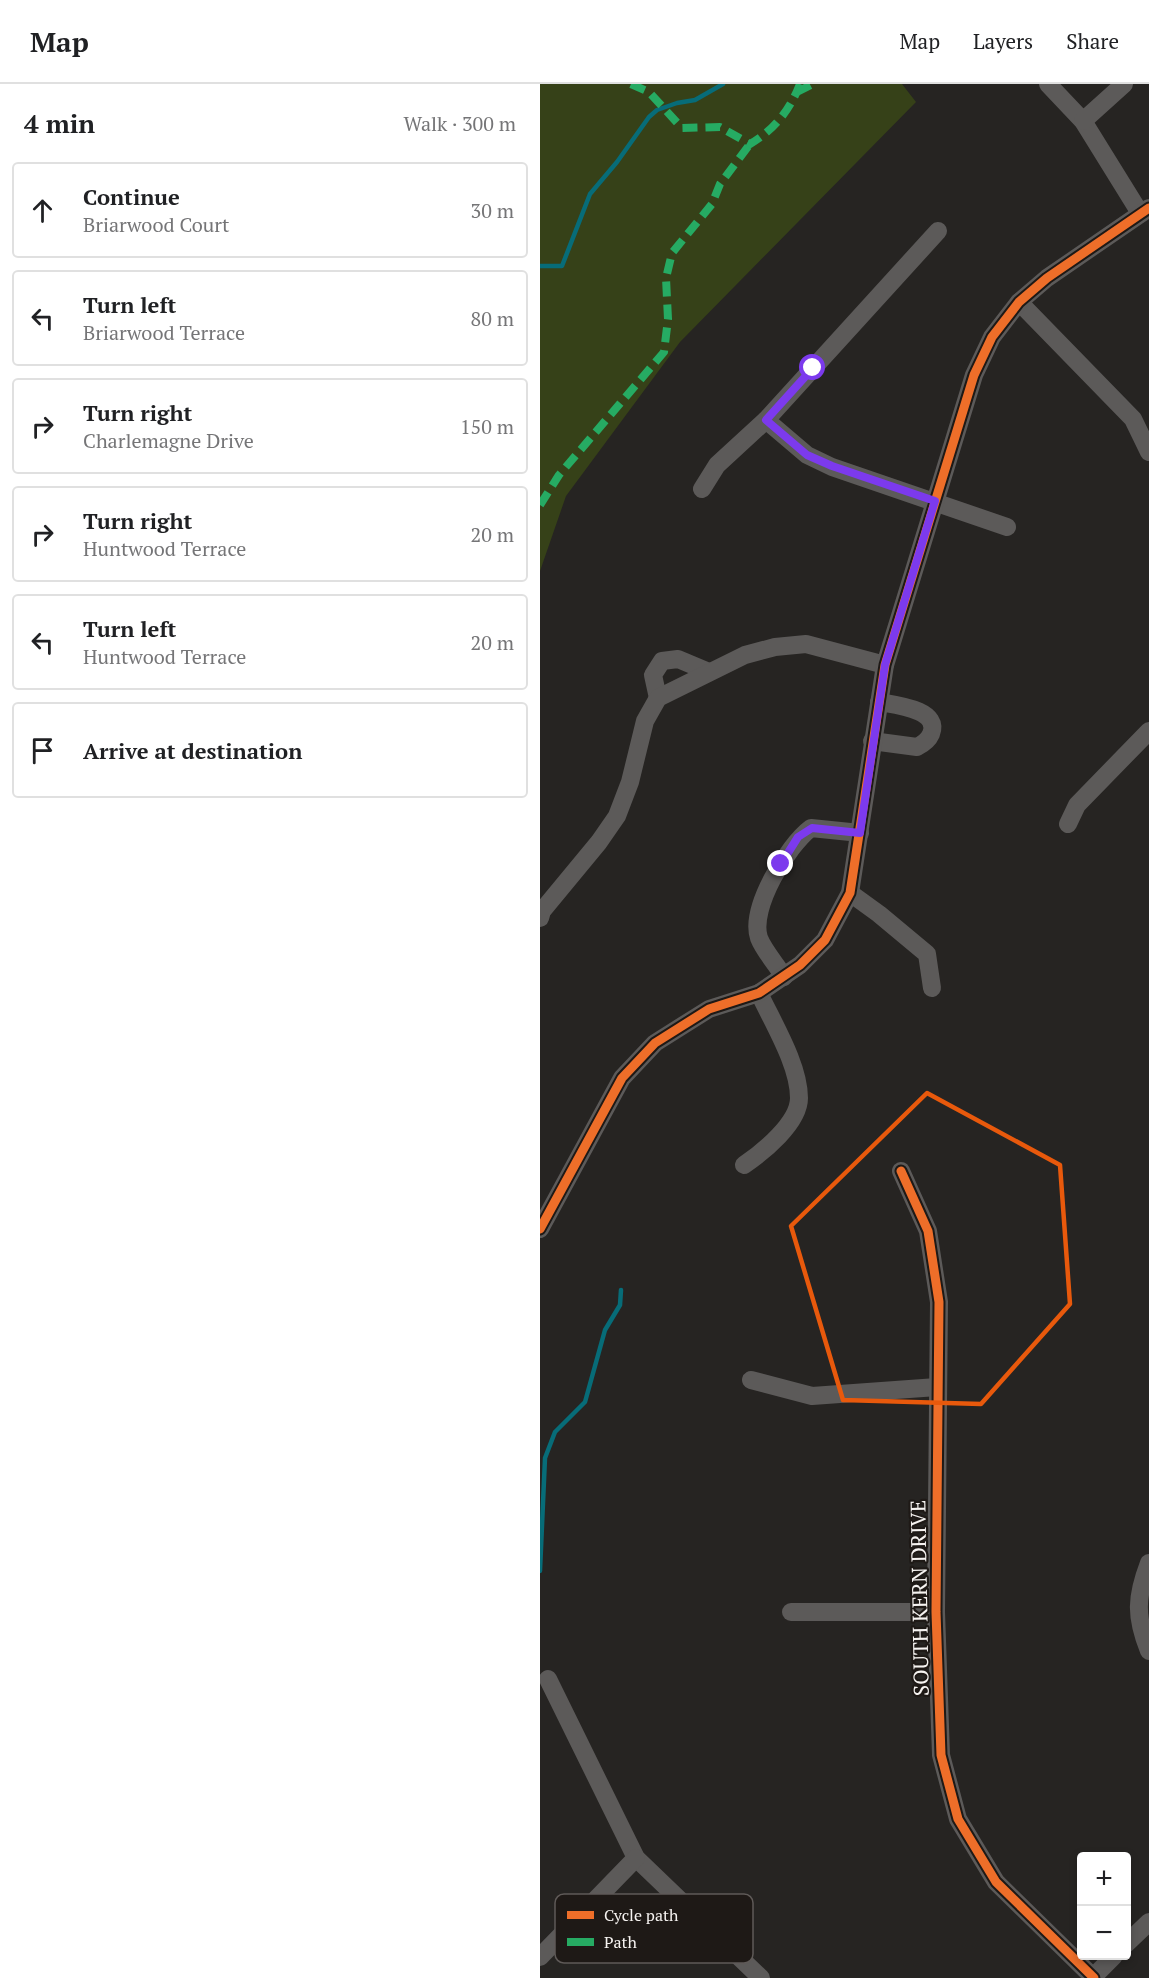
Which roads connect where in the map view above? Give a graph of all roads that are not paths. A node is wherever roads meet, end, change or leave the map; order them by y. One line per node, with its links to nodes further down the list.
1 (1048, 84): 3 (street)
2 (1124, 84): 3 (street)
3 (1083, 122): 4 (street)
4 (1145, 210): 6 (street)
5 (938, 231): 7 (street)
6 (1018, 302): 8 (street); 10 (street)
7 (766, 420): 9 (street); 10 (street)
8 (1149, 452)
9 (702, 489)
10 (935, 501): 11 (street); 12 (street)
11 (1007, 527)
12 (885, 665): 13 (street); 15 (street)
13 (709, 672): 14 (street); 14 (street)
14 (658, 698): 21 (street)
15 (879, 702): 17 (street); 17 (street)
16 (1149, 731): 18 (street)
17 (872, 741): 19 (street)
18 (1068, 824)
19 (860, 833): 20 (street); 22 (street)
20 (850, 893): 22 (street); 23 (street)
21 (540, 918)
22 (784, 977): 24 (street)
23 (932, 988)
24 (759, 993): 25 (street); 27 (street)
25 (744, 1165)
26 (901, 1172): 29 (street, SOUTH KERN DRIVE)
27 (540, 1229)
28 (751, 1380): 29 (street)
29 (937, 1387): 32 (street, SOUTH KERN DRIVE)
30 (1149, 1563): 33 (street)
31 (791, 1612): 32 (street)
32 (936, 1612): 45 (street, SOUTH KERN DRIVE)
33 (1149, 1651)
34 (548, 1679): 35 (street)
35 (636, 1858): 36 (street); 37 (street)
36 (601, 1894)
37 (674, 1894)
38 (1149, 1922): 39 (street)
39 (1131, 1939)
40 (555, 1942): 41 (street)
41 (540, 1957)
42 (1110, 1960): 45 (street)
43 (745, 1963): 44 (street)
44 (761, 1978)
45 (1093, 1978)

